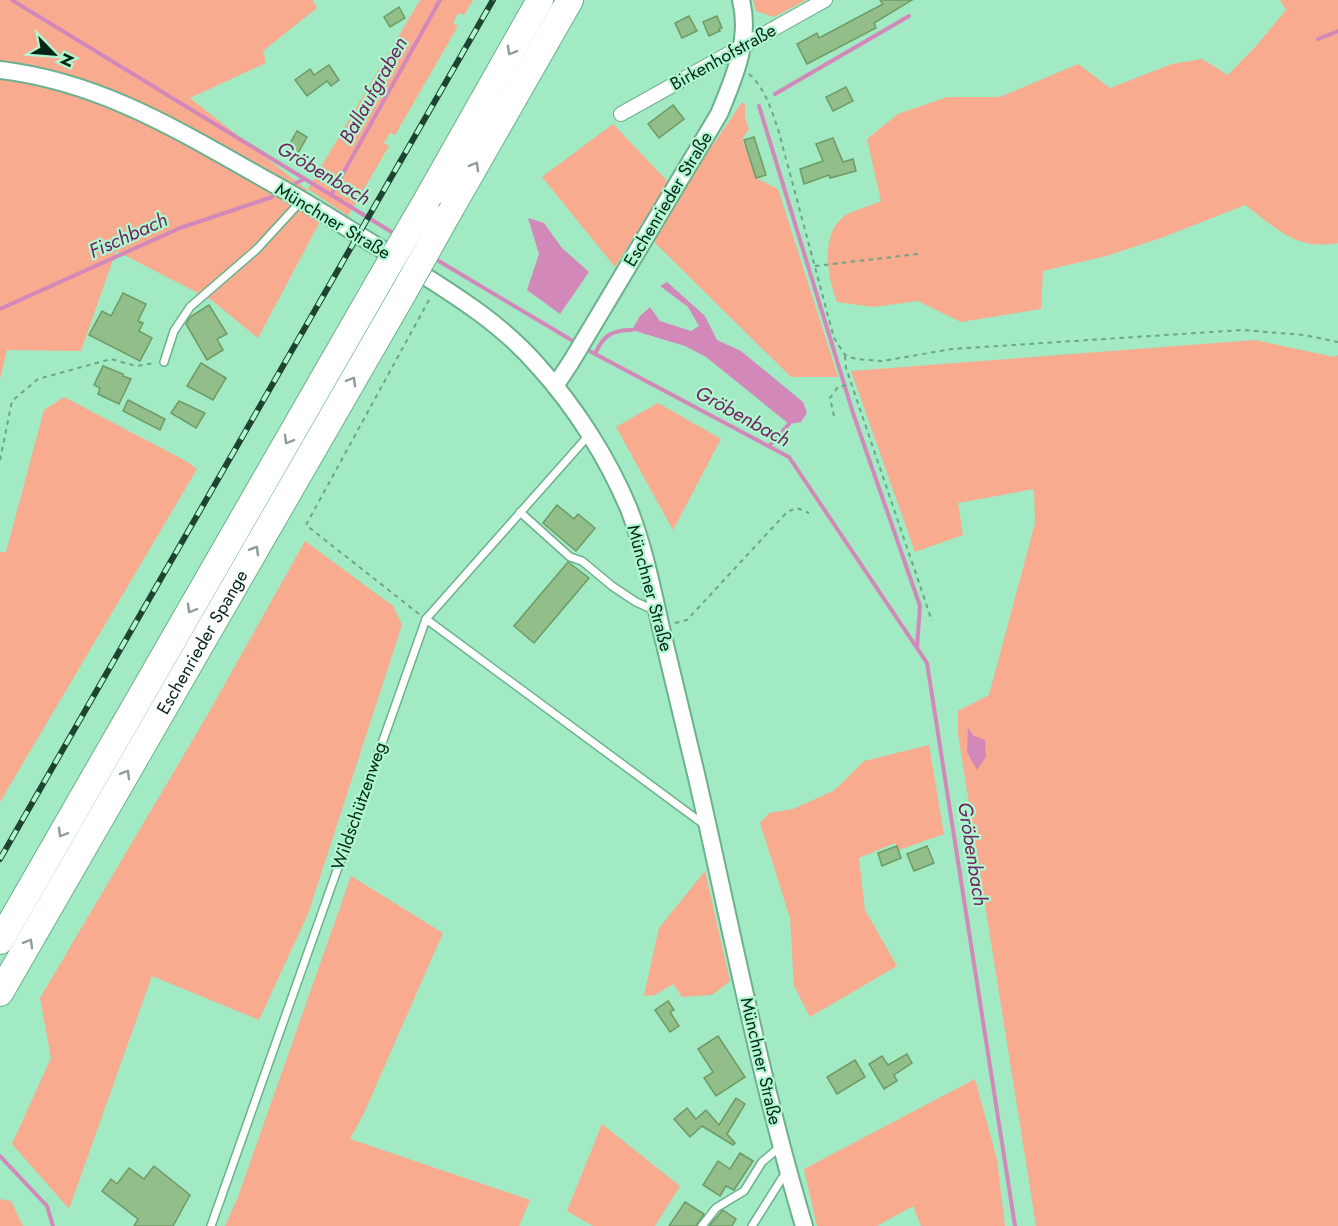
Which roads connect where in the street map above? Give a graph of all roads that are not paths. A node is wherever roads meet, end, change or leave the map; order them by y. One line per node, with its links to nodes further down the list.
1 (540, 0): 16 (highway, Eschenrieder Spange, one-way to 16, bridge)
2 (570, 0): 17 (highway, Eschenrieder Spange, one-way to 2, bridge)
3 (741, 0): 5 (street, Eschenrieder Straße)
4 (825, 0): 5 (street, Birkenhofstraße)
5 (742, 45): 7 (street, Birkenhofstraße); 10 (street, Eschenrieder Straße)
6 (0, 70): 8 (street, Münchner Straße)
7 (621, 114)
8 (303, 200): 9 (lane); 10 (street, Münchner Straße)
9 (164, 362)
10 (555, 386): 11 (street, Münchner Straße)
11 (589, 435): 12 (lane, Wildschützenweg); 14 (street, Münchner Straße)
12 (520, 512): 13 (lane, Wildschützenweg); 14 (lane)
13 (426, 619): 15 (lane); 20 (lane, Wildschützenweg)
14 (660, 620): 15 (street, Münchner Straße)
15 (708, 828): 18 (street, Münchner Straße)
16 (0, 941)
17 (0, 993)
18 (781, 1146): 19 (street, Münchner Straße); 21 (lane)
19 (787, 1171): 22 (lane); 23 (street, Münchner Straße)
20 (211, 1226)
21 (702, 1226)
22 (752, 1226)
23 (804, 1226)

